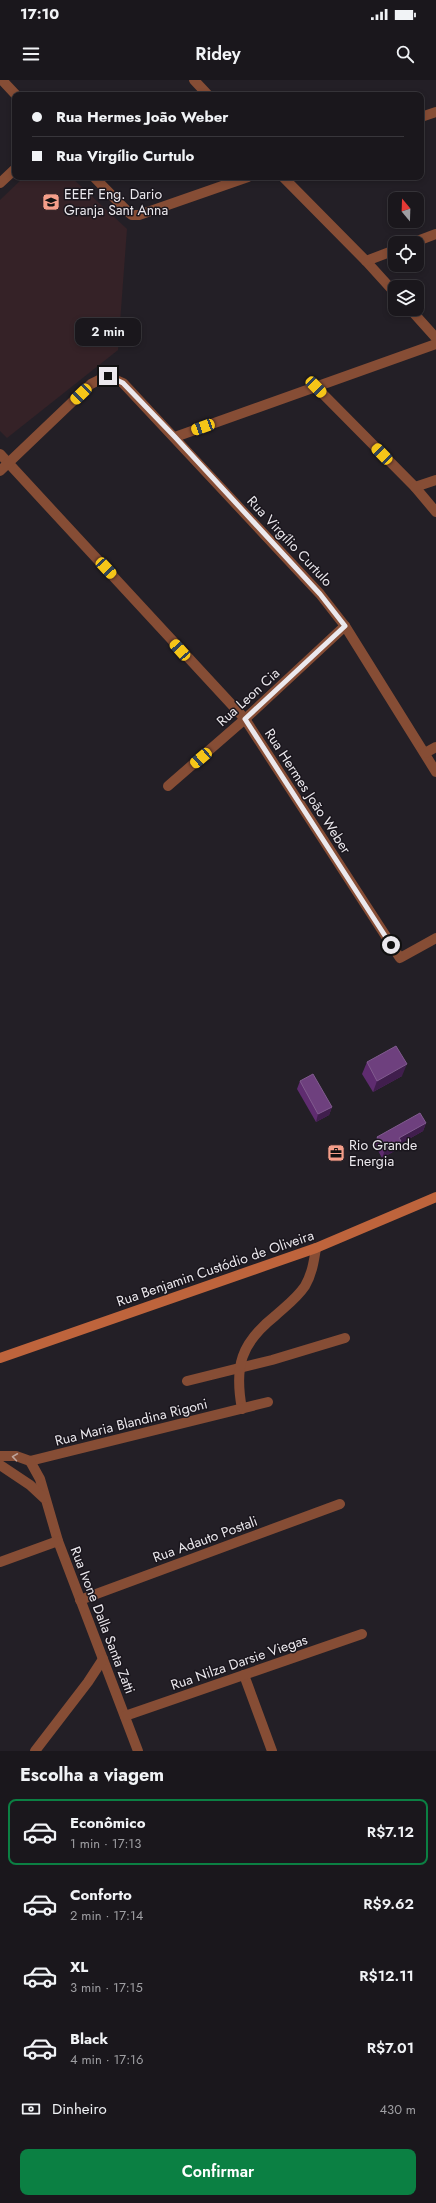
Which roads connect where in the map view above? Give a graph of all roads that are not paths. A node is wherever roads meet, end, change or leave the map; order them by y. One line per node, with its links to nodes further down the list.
1 (2, 80): 3 (street)
2 (194, 80): 4 (street)
3 (13, 92)
4 (205, 92)
5 (436, 112): 6 (street)
6 (424, 116)
7 (12, 172): 11 (street)
8 (97, 180): 9 (street)
9 (239, 180)
10 (286, 180): 15 (street)
11 (0, 183)
12 (436, 234): 13 (street)
13 (424, 238)
14 (388, 253): 15 (street)
15 (366, 261): 16 (street)
16 (388, 285)
17 (416, 316): 18 (street)
18 (436, 338)
19 (436, 344): 20 (street)
20 (316, 387): 21 (street); 26 (street)
21 (175, 437): 23 (street, Rua Virgílio Curtulo); 28 (street, Rua Virgílio Curtulo)
22 (0, 454): 23 (street, Rua Hermes João Weber)
23 (9, 463): 24 (street); 29 (street, Rua Hermes João Weber)
24 (0, 471)
25 (436, 480): 26 (street)
26 (415, 487): 27 (street)
27 (436, 512)
28 (345, 626): 29 (street, Rua Leon Cia); 31 (street, Rua Virgílio Curtulo)
29 (245, 719): 33 (street, Rua Leon Cia); 34 (street, Rua Hermes João Weber)
30 (436, 747): 31 (street)
31 (425, 753): 32 (street, Rua Virgílio Curtulo)
32 (436, 772)
33 (168, 786)
34 (436, 938)
35 (436, 1197): 36 (main road, Rua Benjamin Custódio de Oliveira)
36 (316, 1248): 38 (main road, Rua Benjamin Custódio de Oliveira); 39 (street)
37 (345, 1338): 39 (street)
38 (0, 1358)
39 (239, 1368): 40 (street); 42 (street)
40 (187, 1381)
41 (268, 1402): 42 (street, Rua Maria Blandina Rigoni)
42 (242, 1409): 44 (street, Rua Maria Blandina Rigoni)
43 (0, 1456): 44 (street, Rua Maria Blandina Rigoni, one-way to 43)
44 (30, 1461): 46 (street, Rua Ivone Dalla Santa Zatti)
45 (0, 1464): 46 (street)
46 (44, 1498): 48 (street, Rua Ivone Dalla Santa Zatti)
47 (340, 1504): 50 (street, Rua Adauto Postali)
48 (58, 1541): 49 (street); 50 (street, Rua Ivone Dalla Santa Zatti)
49 (0, 1562)
50 (80, 1600): 52 (street, Rua Ivone Dalla Santa Zatti)
51 (362, 1634): 53 (street, Rua Nilza Darsie Viegas)
52 (103, 1659): 54 (street, Rua Ivone Dalla Santa Zatti); 55 (street)
53 (244, 1675): 54 (street, Rua Nilza Darsie Viegas); 57 (street)
54 (125, 1716): 56 (street, Rua Ivone Dalla Santa Zatti)
55 (34, 1751)
56 (138, 1751)
57 (272, 1751)

